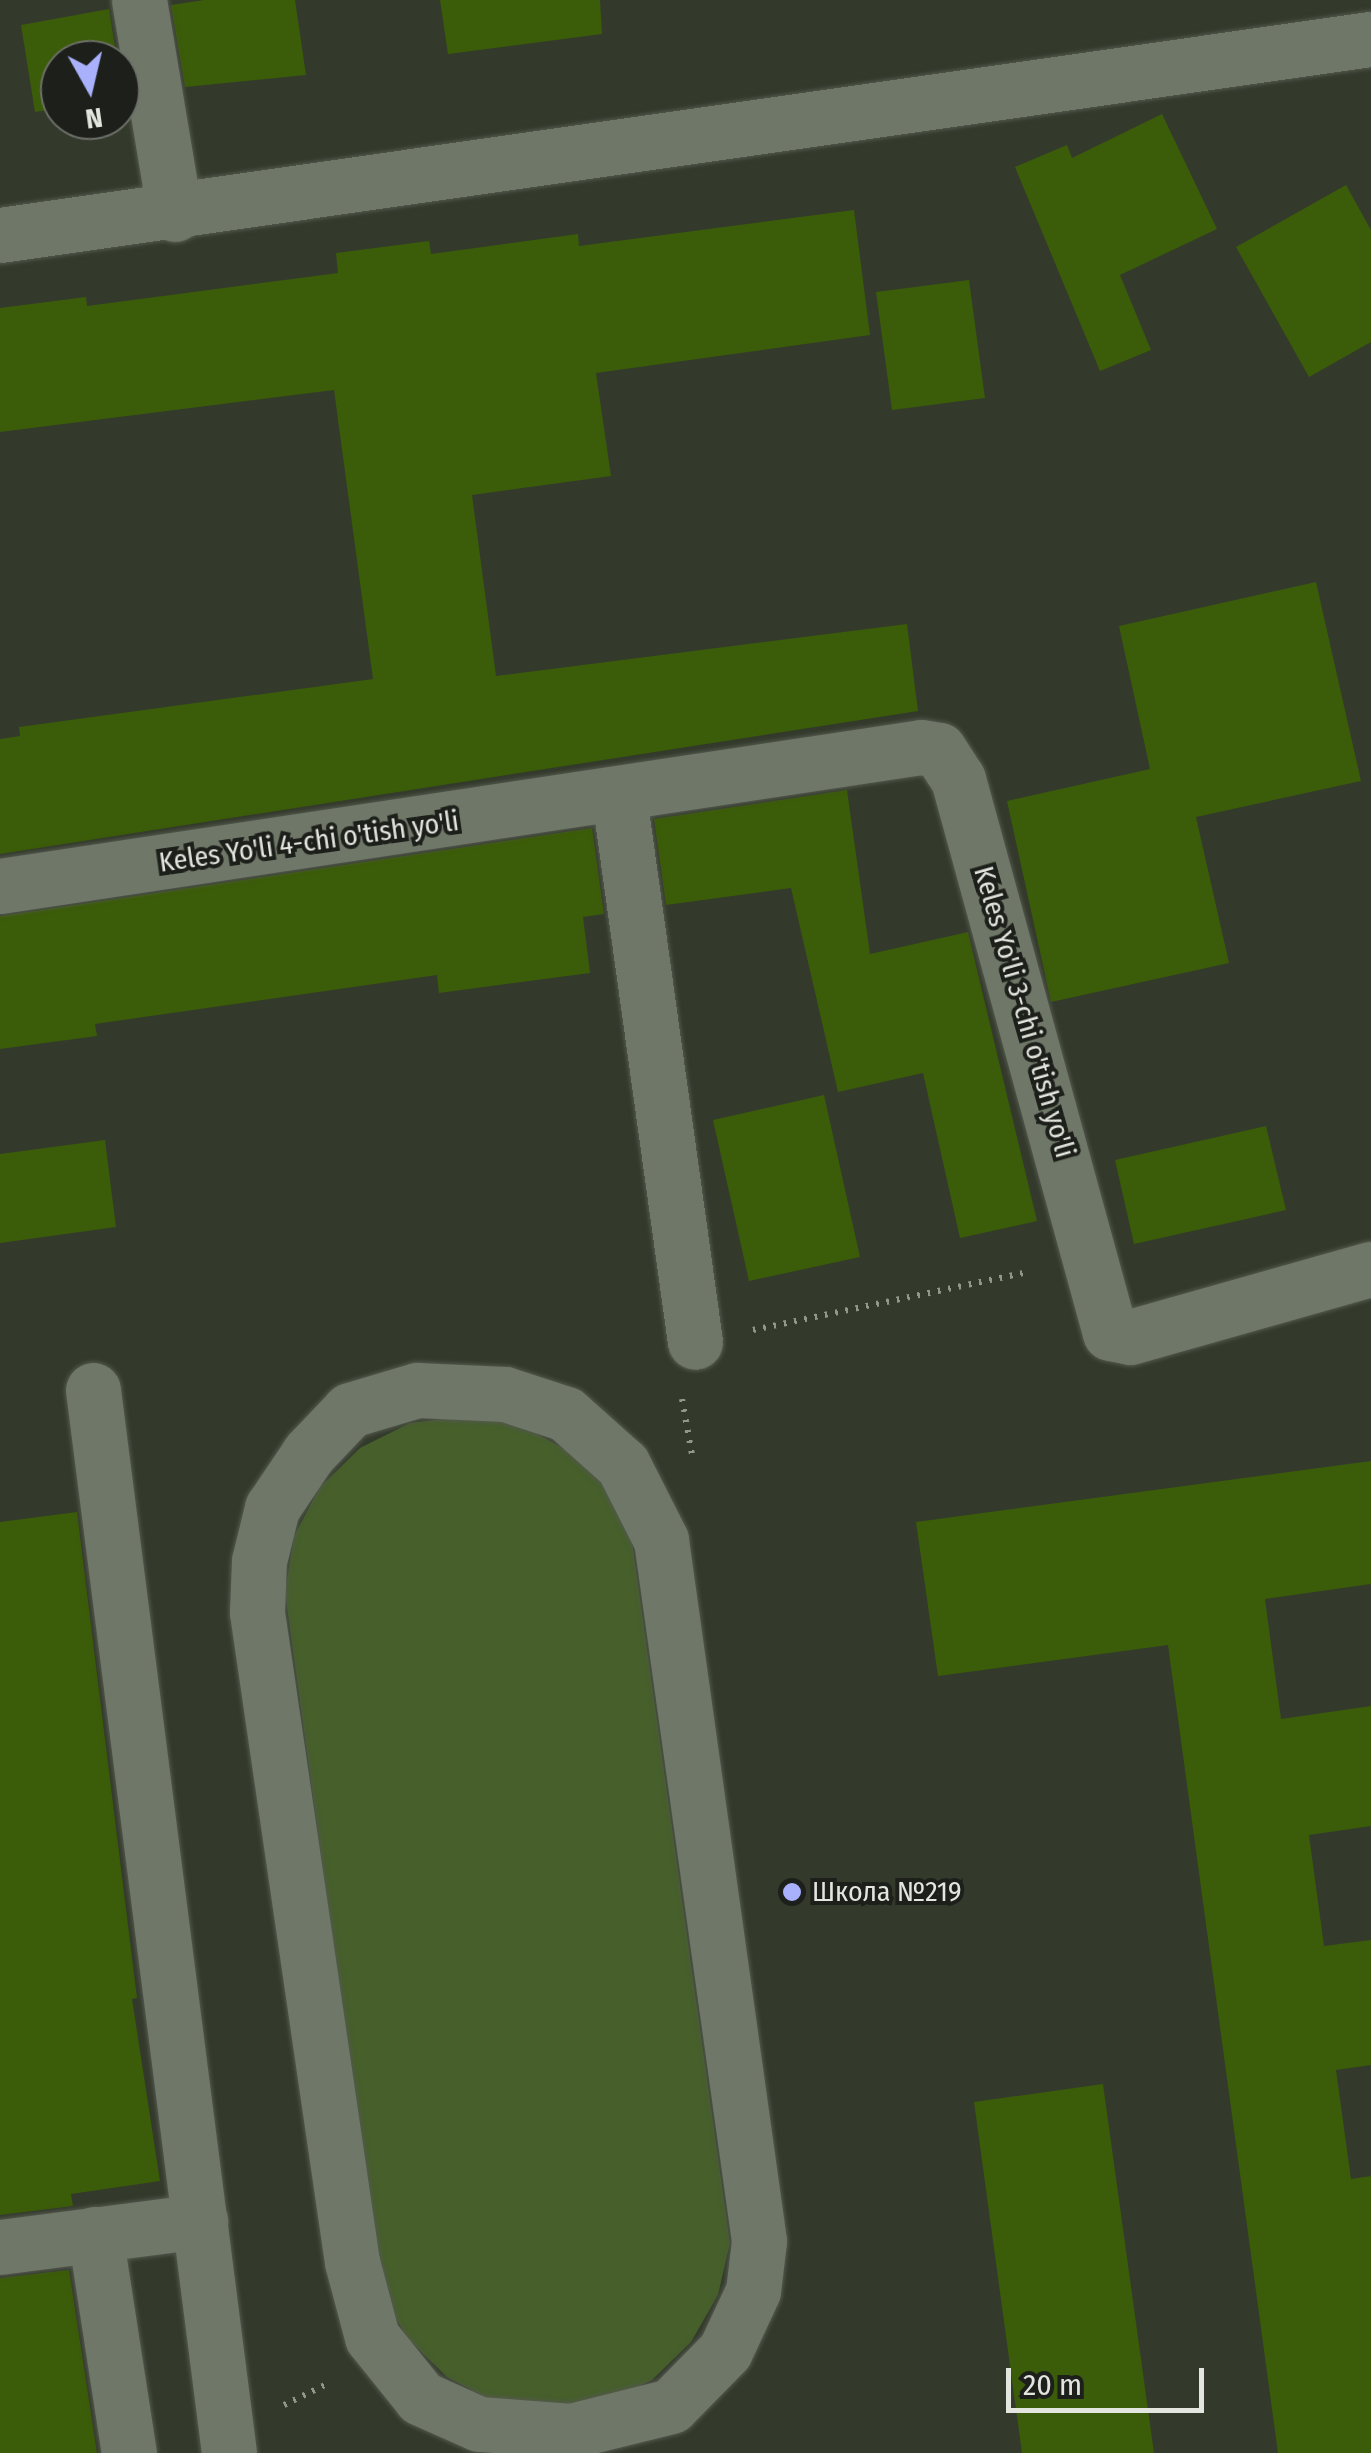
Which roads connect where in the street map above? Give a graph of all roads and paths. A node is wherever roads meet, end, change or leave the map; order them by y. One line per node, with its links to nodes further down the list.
1 (139, 0): 4 (street)
2 (1344, 0): 3 (street)
3 (1371, 40): 4 (street)
4 (176, 214): 5 (street)
5 (0, 235)
6 (619, 797): 7 (street, Keles Yo'li 4-chi o'tish yo'li); 8 (street, Keles Yo'li 3-chi o'tish yo'li); 10 (street)
7 (0, 886)
8 (1094, 1258): 9 (street, Keles Yo'li 3-chi o'tish yo'li); 10 (path)
9 (1371, 1270)
10 (695, 1342)
11 (93, 1390): 12 (street)
12 (200, 2221): 13 (street); 16 (street)
13 (95, 2234): 14 (street); 17 (street)
14 (0, 2247)
15 (372, 2336): 15 (street); 16 (path)
16 (227, 2434)
17 (129, 2453)

